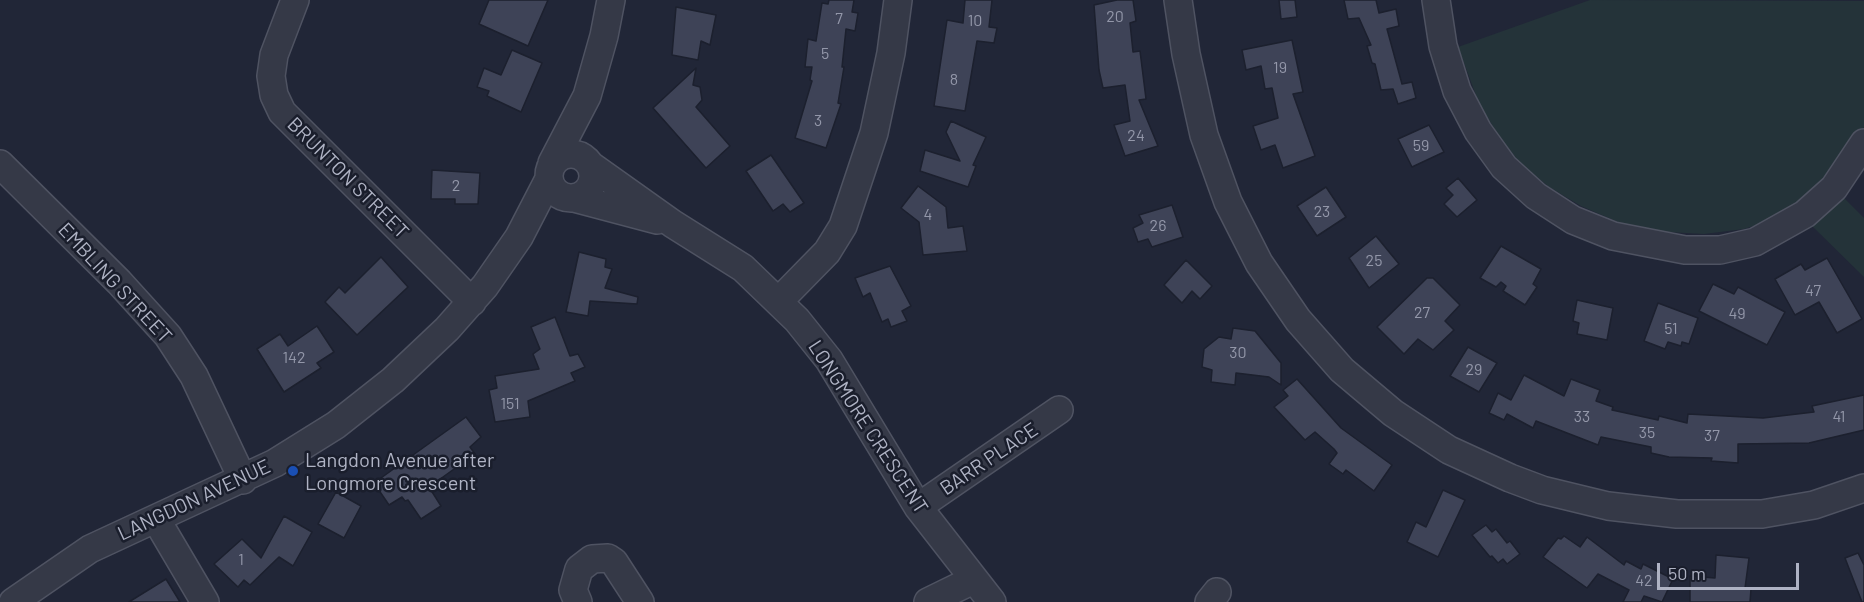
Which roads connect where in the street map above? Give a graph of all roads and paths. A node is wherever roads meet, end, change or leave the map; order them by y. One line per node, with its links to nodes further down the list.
1 (295, 0): 15 (street, BRUNTON STREET)
2 (611, 0): 6 (street, LANGDON AVENUE)
3 (898, 0): 14 (street)
4 (1179, 0): 18 (street)
5 (1436, 0): 7 (street)
6 (587, 96): 9 (street, LANGDON AVENUE); 10 (street, LANGDON AVENUE)
7 (1864, 143)
8 (0, 164): 17 (street, EMBLING STREET)
9 (590, 165): 10 (street); 11 (street, LANGDON AVENUE); 12 (street, LONGMORE CRESCENT)
10 (550, 171): 11 (street); 13 (street, LANGDON AVENUE)
11 (574, 198): 12 (street, LONGMORE CRESCENT); 13 (street, LANGDON AVENUE)
12 (673, 224): 14 (street, LONGMORE CRESCENT)
13 (519, 237): 15 (street, LANGDON AVENUE)
14 (779, 301): 19 (street, LONGMORE CRESCENT)
15 (472, 302): 17 (street, LANGDON AVENUE)
16 (1059, 410): 19 (street, BARR PLACE)
17 (243, 480): 20 (street, LANGDON AVENUE)
18 (1864, 488)
19 (918, 507): 21 (street, LONGMORE CRESCENT)
20 (156, 519): 22 (street, LANGDON AVENUE); 23 (street)
21 (973, 580): 26 (street); 27 (street, LONGMORE CRESCENT)
22 (13, 602)
23 (205, 602)
24 (578, 602): 25 (street)
25 (640, 602)
26 (928, 602)
27 (992, 602)

